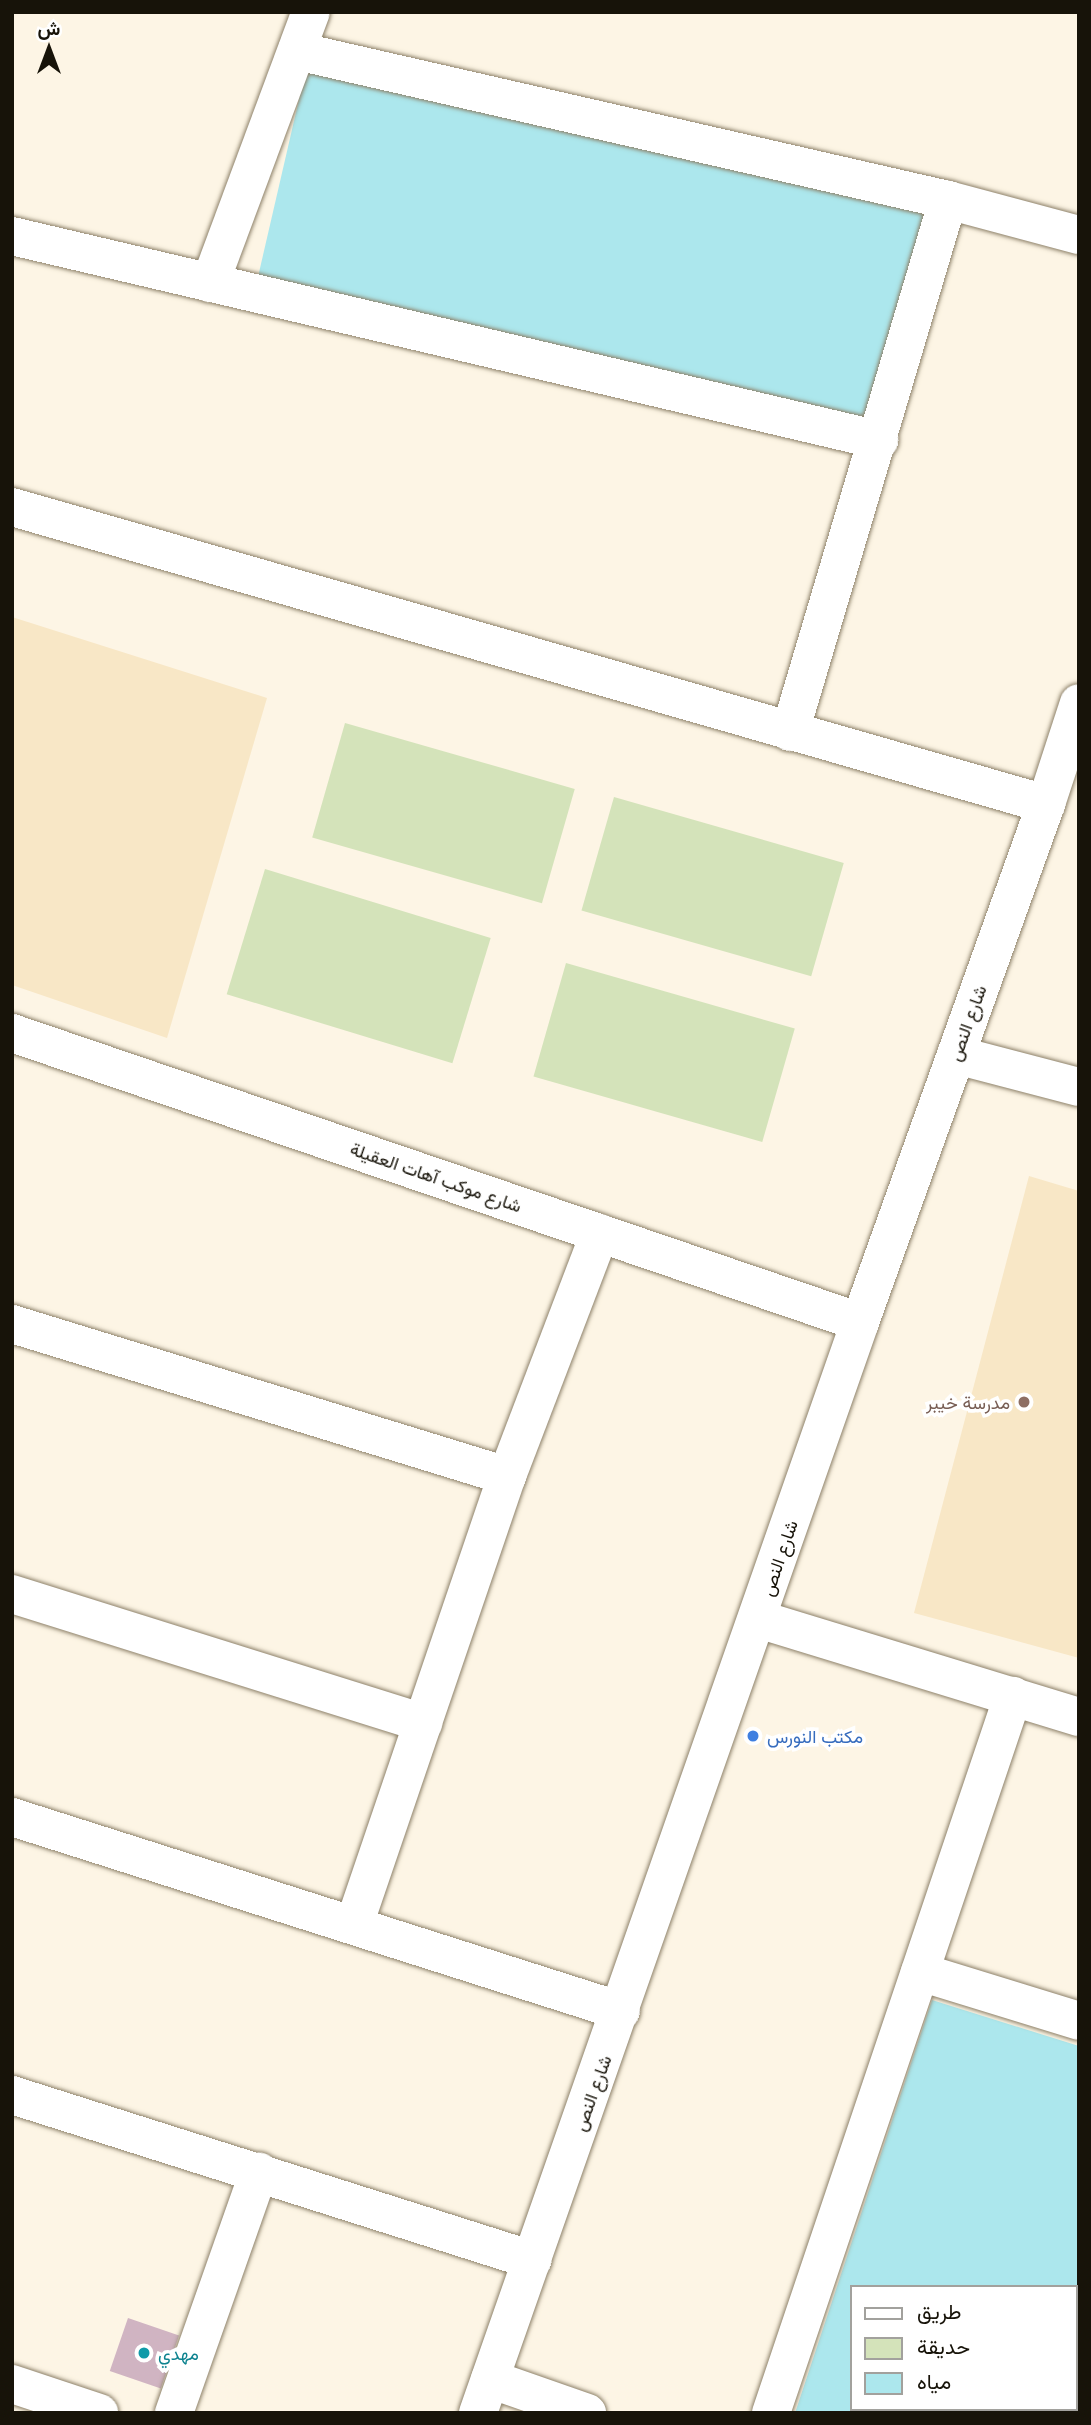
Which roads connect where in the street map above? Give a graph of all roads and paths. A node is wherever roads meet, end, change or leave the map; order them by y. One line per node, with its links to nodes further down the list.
1 (311, 12): 2 (street)
2 (297, 51): 3 (street); 6 (street)
3 (948, 200): 4 (street); 7 (street)
4 (1079, 235)
5 (12, 236): 6 (street)
6 (210, 283): 7 (street)
7 (879, 440): 10 (street)
8 (12, 507): 10 (street)
9 (1079, 703): 11 (street, شارع النص)
10 (790, 732): 11 (street)
11 (1046, 804): 13 (street, شارع النص)
12 (12, 1033): 15 (street, شارع موكب آهات العقيلة)
13 (956, 1055): 14 (street); 16 (street, شارع النص)
14 (1079, 1087)
15 (600, 1233): 16 (street, شارع موكب آهات العقيلة); 18 (street)
16 (860, 1322): 20 (street, شارع النص)
17 (12, 1324): 18 (street)
18 (507, 1476): 23 (street)
19 (12, 1594): 23 (street)
20 (758, 1619): 21 (street); 27 (street, شارع النص)
21 (1013, 1696): 22 (street); 26 (street)
22 (1079, 1717)
23 (423, 1723): 25 (street)
24 (12, 1817): 25 (street)
25 (354, 1925): 27 (street)
26 (920, 1972): 28 (street); 37 (street)
27 (621, 2011): 31 (street, شارع النص)
28 (1079, 2021)
29 (12, 2095): 30 (street)
30 (259, 2172): 31 (street); 35 (street)
31 (532, 2260): 33 (street, شارع النص)
32 (12, 2384): 34 (street)
33 (484, 2396): 36 (street)
34 (99, 2413)
35 (174, 2413)
36 (587, 2413)
37 (771, 2413)

